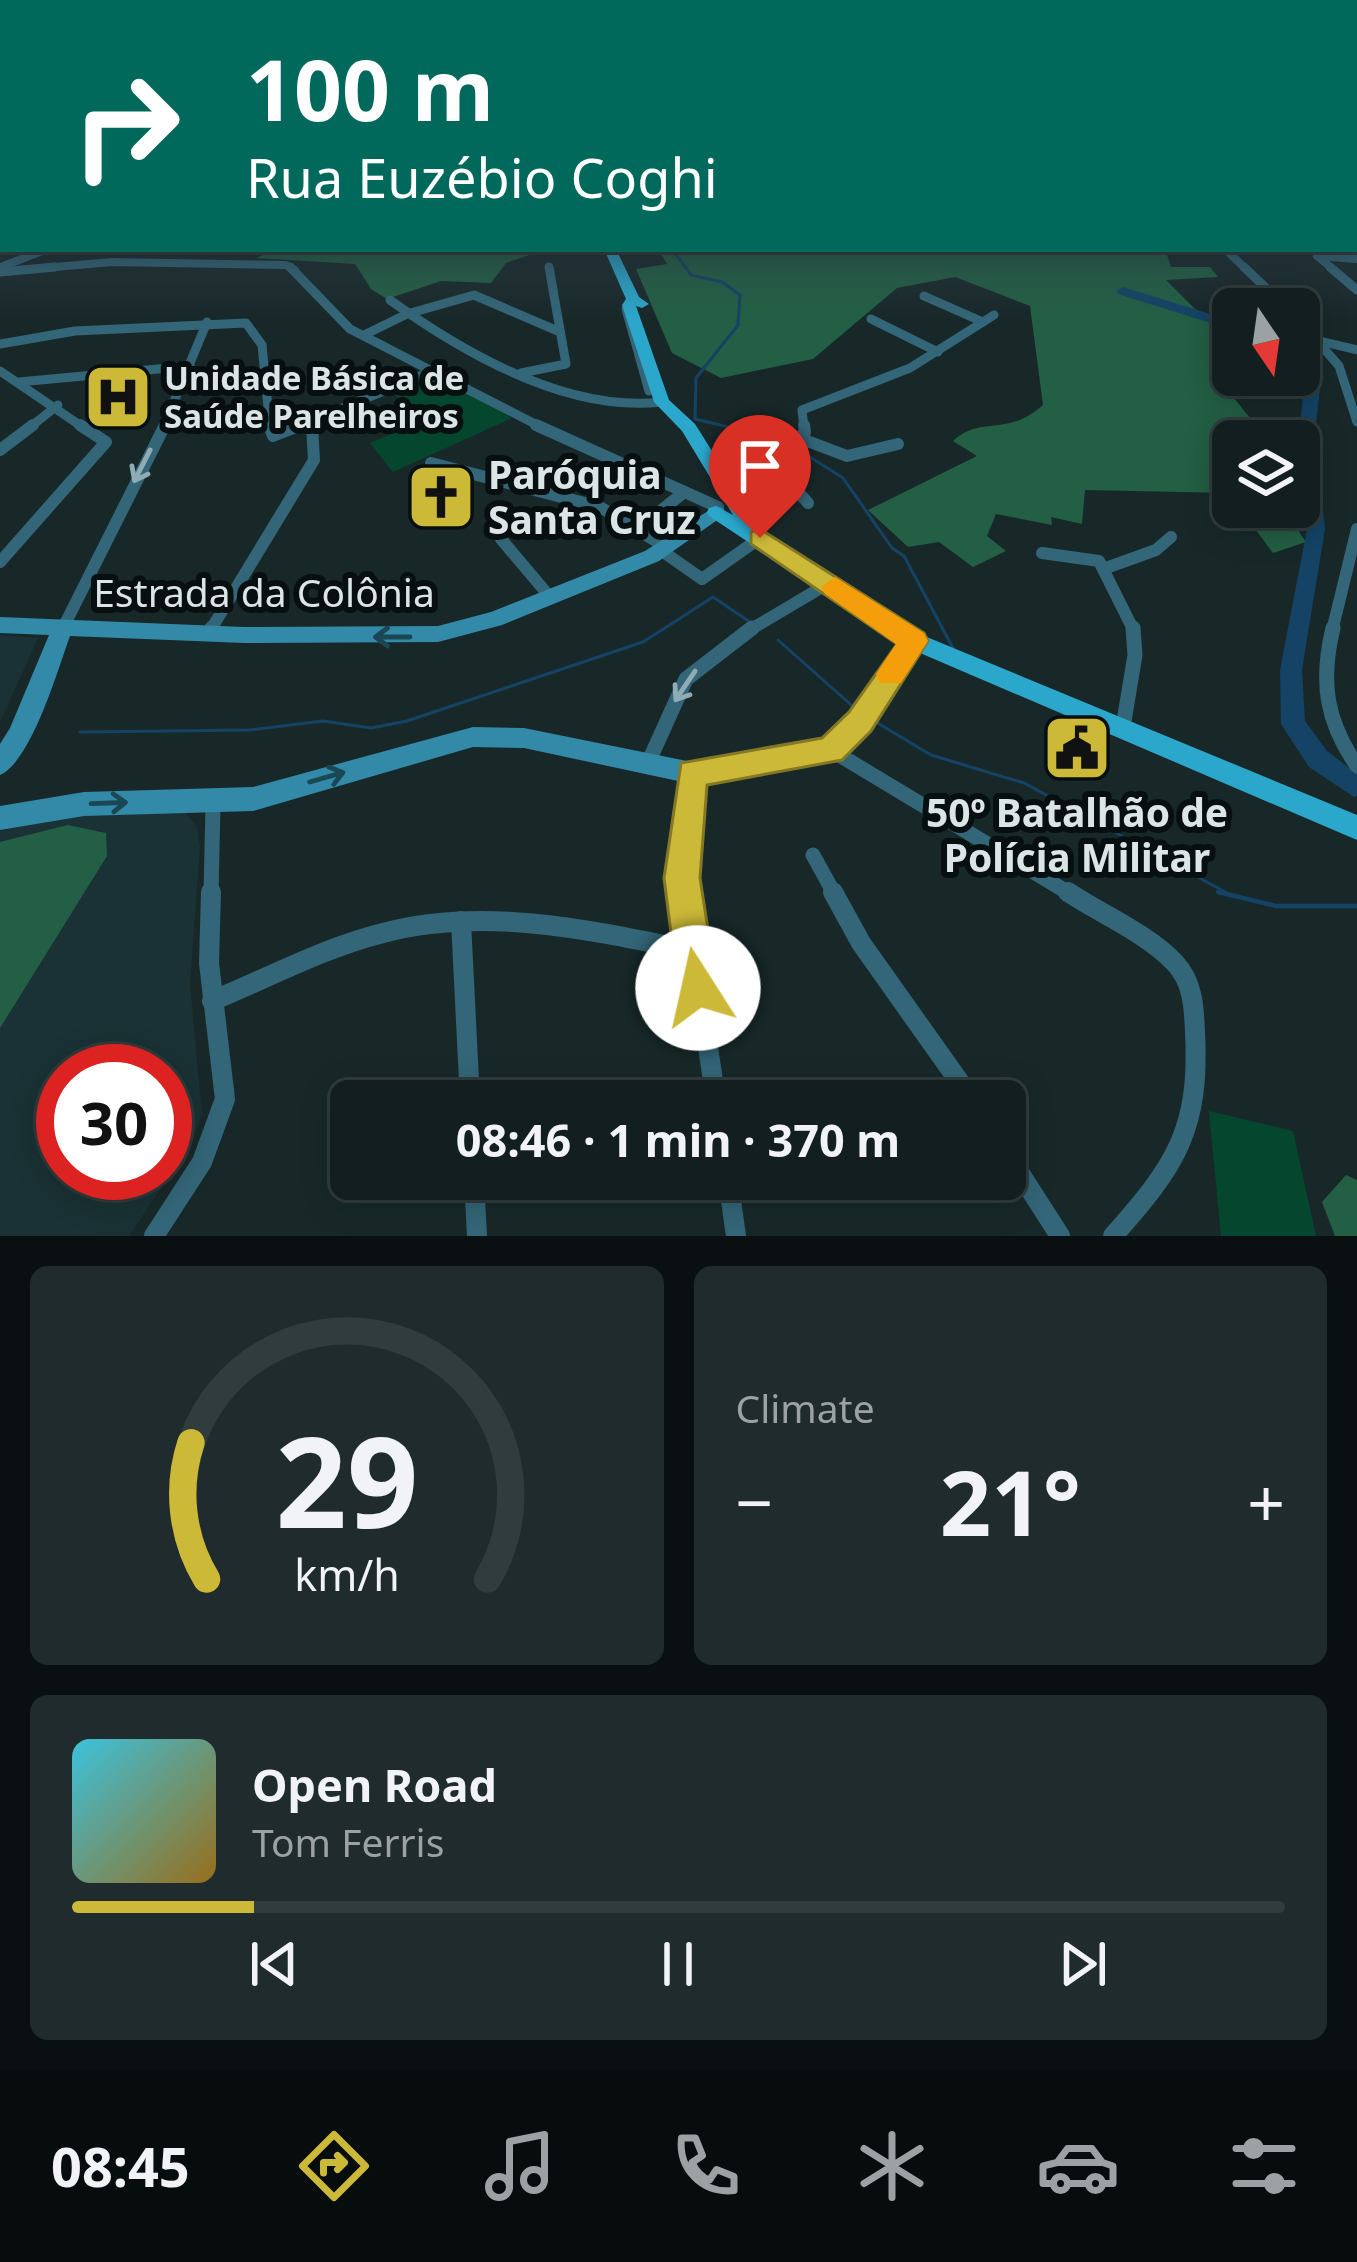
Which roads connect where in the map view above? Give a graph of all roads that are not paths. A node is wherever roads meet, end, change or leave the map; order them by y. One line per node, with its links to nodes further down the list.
1 (40, 252): 8 (street)
2 (193, 252): 6 (street)
3 (611, 252): 29 (main road)
4 (1228, 252): 9 (street)
5 (1357, 259): 10 (street)
6 (183, 262): 8 (street); 19 (street)
7 (549, 267): 18 (street)
8 (0, 269)
9 (1266, 288)
10 (1357, 290)
11 (924, 296): 17 (street)
12 (390, 301): 13 (street)
13 (407, 314): 18 (street); 19 (street); 27 (street)
14 (994, 315): 17 (street)
15 (871, 319): 23 (street)
16 (207, 322): 21 (street); 24 (street); 32 (street)
17 (983, 322): 23 (street)
18 (560, 332): 27 (street)
19 (364, 335): 25 (street)
20 (1320, 341): 22 (street); 31 (street)
21 (0, 344)
22 (1357, 350)
23 (938, 352): 33 (street)
24 (190, 366): 28 (street); 54 (street, one-way to 54)
25 (437, 369): 32 (street); 39 (street)
26 (0, 371): 28 (street)
27 (520, 373): 29 (street)
28 (19, 382): 30 (street)
29 (658, 397): 38 (main road)
30 (58, 405): 35 (street); 49 (street)
31 (1357, 422)
32 (312, 424): 55 (street)
33 (802, 439): 34 (street); 36 (street)
34 (898, 444)
35 (0, 450)
36 (767, 457): 38 (street); 40 (street)
37 (431, 463): 42 (street)
38 (719, 474): 41 (main road); 44 (main road)
39 (683, 493): 41 (street); 42 (street)
40 (808, 503)
41 (717, 510): 44 (main road); 47 (main road, Estrada da Colônia)
42 (638, 529): 47 (street)
43 (1357, 530): 61 (street)
44 (756, 534): 47 (street); 51 (main road)
45 (1171, 537): 50 (street)
46 (501, 539): 52 (street)
47 (664, 549): 52 (main road, Estrada da Colônia)
48 (1042, 553): 50 (street)
49 (0, 562)
50 (1106, 568): 57 (street)
51 (829, 584): 56 (main road); 60 (street, one-way to 60)
52 (550, 597): 55 (main road, Estrada da Colônia, one-way to 55)
53 (0, 625): 54 (main road, Estrada da Colônia)
54 (63, 628): 55 (main road, Estrada da Colônia); 59 (main road)
55 (209, 633)
56 (914, 641): 57 (main road); 58 (main road)
57 (1123, 727): 65 (main road)
58 (831, 750): 62 (main road); 80 (street)
59 (4, 754)
60 (648, 763): 62 (main road); 63 (main road, one-way to 60)
61 (1357, 766)
62 (692, 773): 68 (street)
63 (213, 804): 64 (main road, one-way to 63); 69 (street)
64 (2, 820)
65 (1357, 828)
66 (813, 855): 72 (street)
67 (461, 921): 68 (street); 69 (street); 70 (street)
68 (692, 951): 71 (street)
69 (212, 1001): 76 (street)
70 (469, 1080)
71 (713, 1080)
72 (958, 1080)
73 (1026, 1183): 79 (street)
74 (475, 1200): 77 (street)
75 (731, 1200): 78 (street)
76 (154, 1236)
77 (477, 1236)
78 (736, 1236)
79 (1060, 1236)
80 (1113, 1236)

